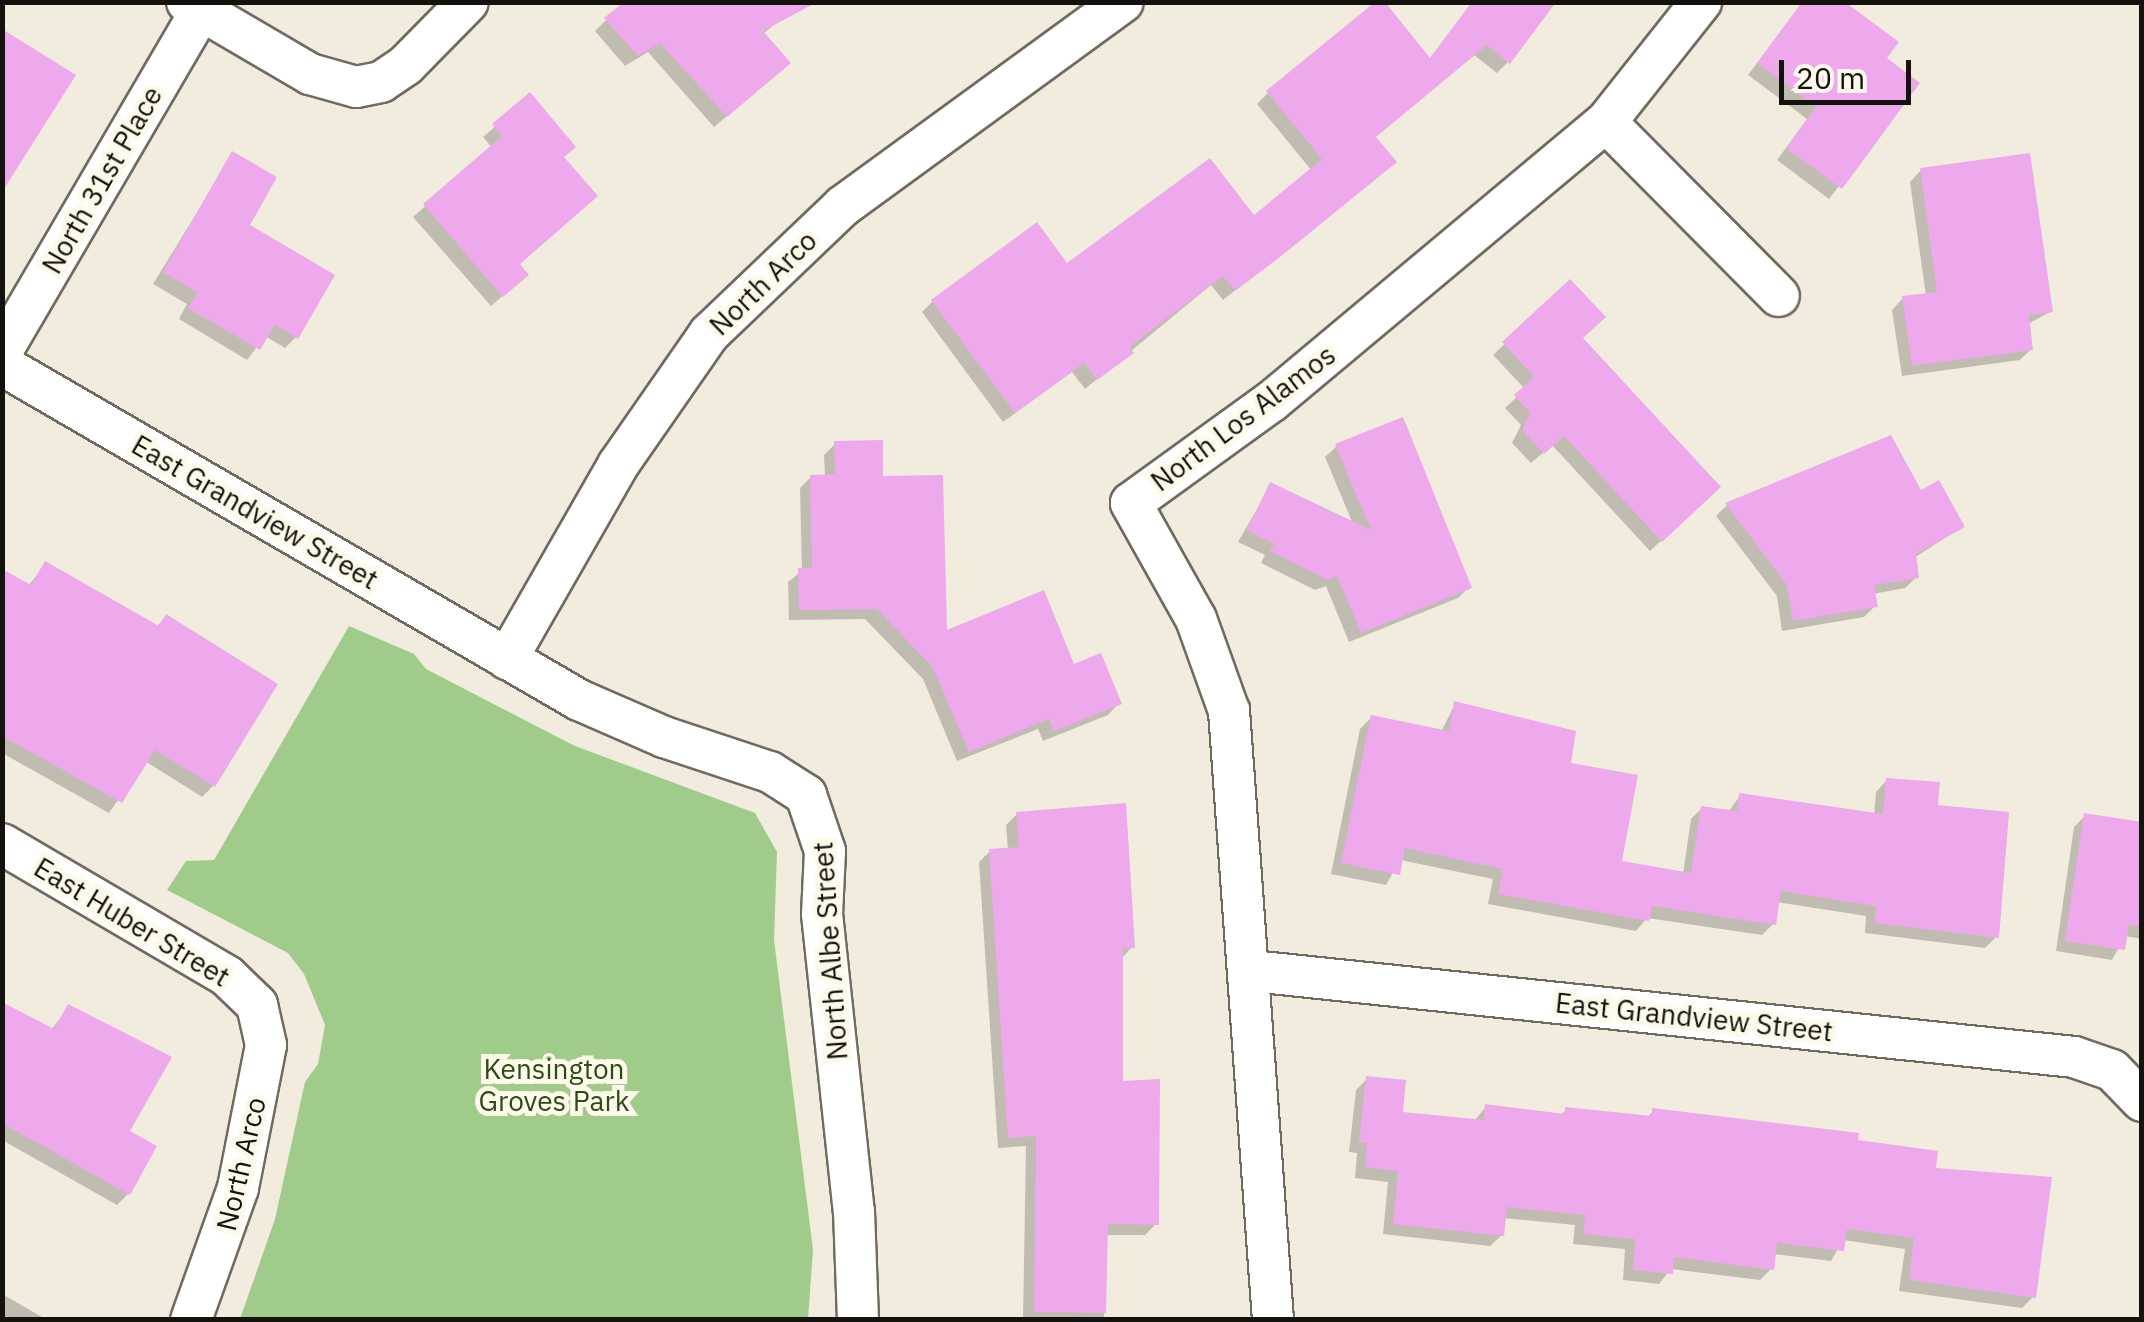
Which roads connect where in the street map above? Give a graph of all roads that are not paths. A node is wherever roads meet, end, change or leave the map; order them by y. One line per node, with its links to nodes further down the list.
1 (468, 2): 4 (street)
2 (1123, 2): 9 (street, North Arco)
3 (1700, 2): 5 (street, North Los Alamos)
4 (194, 6): 7 (street, North 31st Place)
5 (1606, 122): 6 (street); 11 (street, North Los Alamos)
6 (1779, 296)
7 (2, 350)
8 (2, 365): 9 (street, East Grandview Street)
9 (507, 659): 15 (street, North Albe Street)
10 (2, 844): 12 (street, East Huber Street)
11 (1252, 972): 13 (street, East Grandview Street); 16 (street, North Los Alamos)
12 (257, 1005): 14 (street, North Arco)
13 (2136, 1092)
14 (191, 1320)
15 (858, 1320)
16 (1273, 1320)

